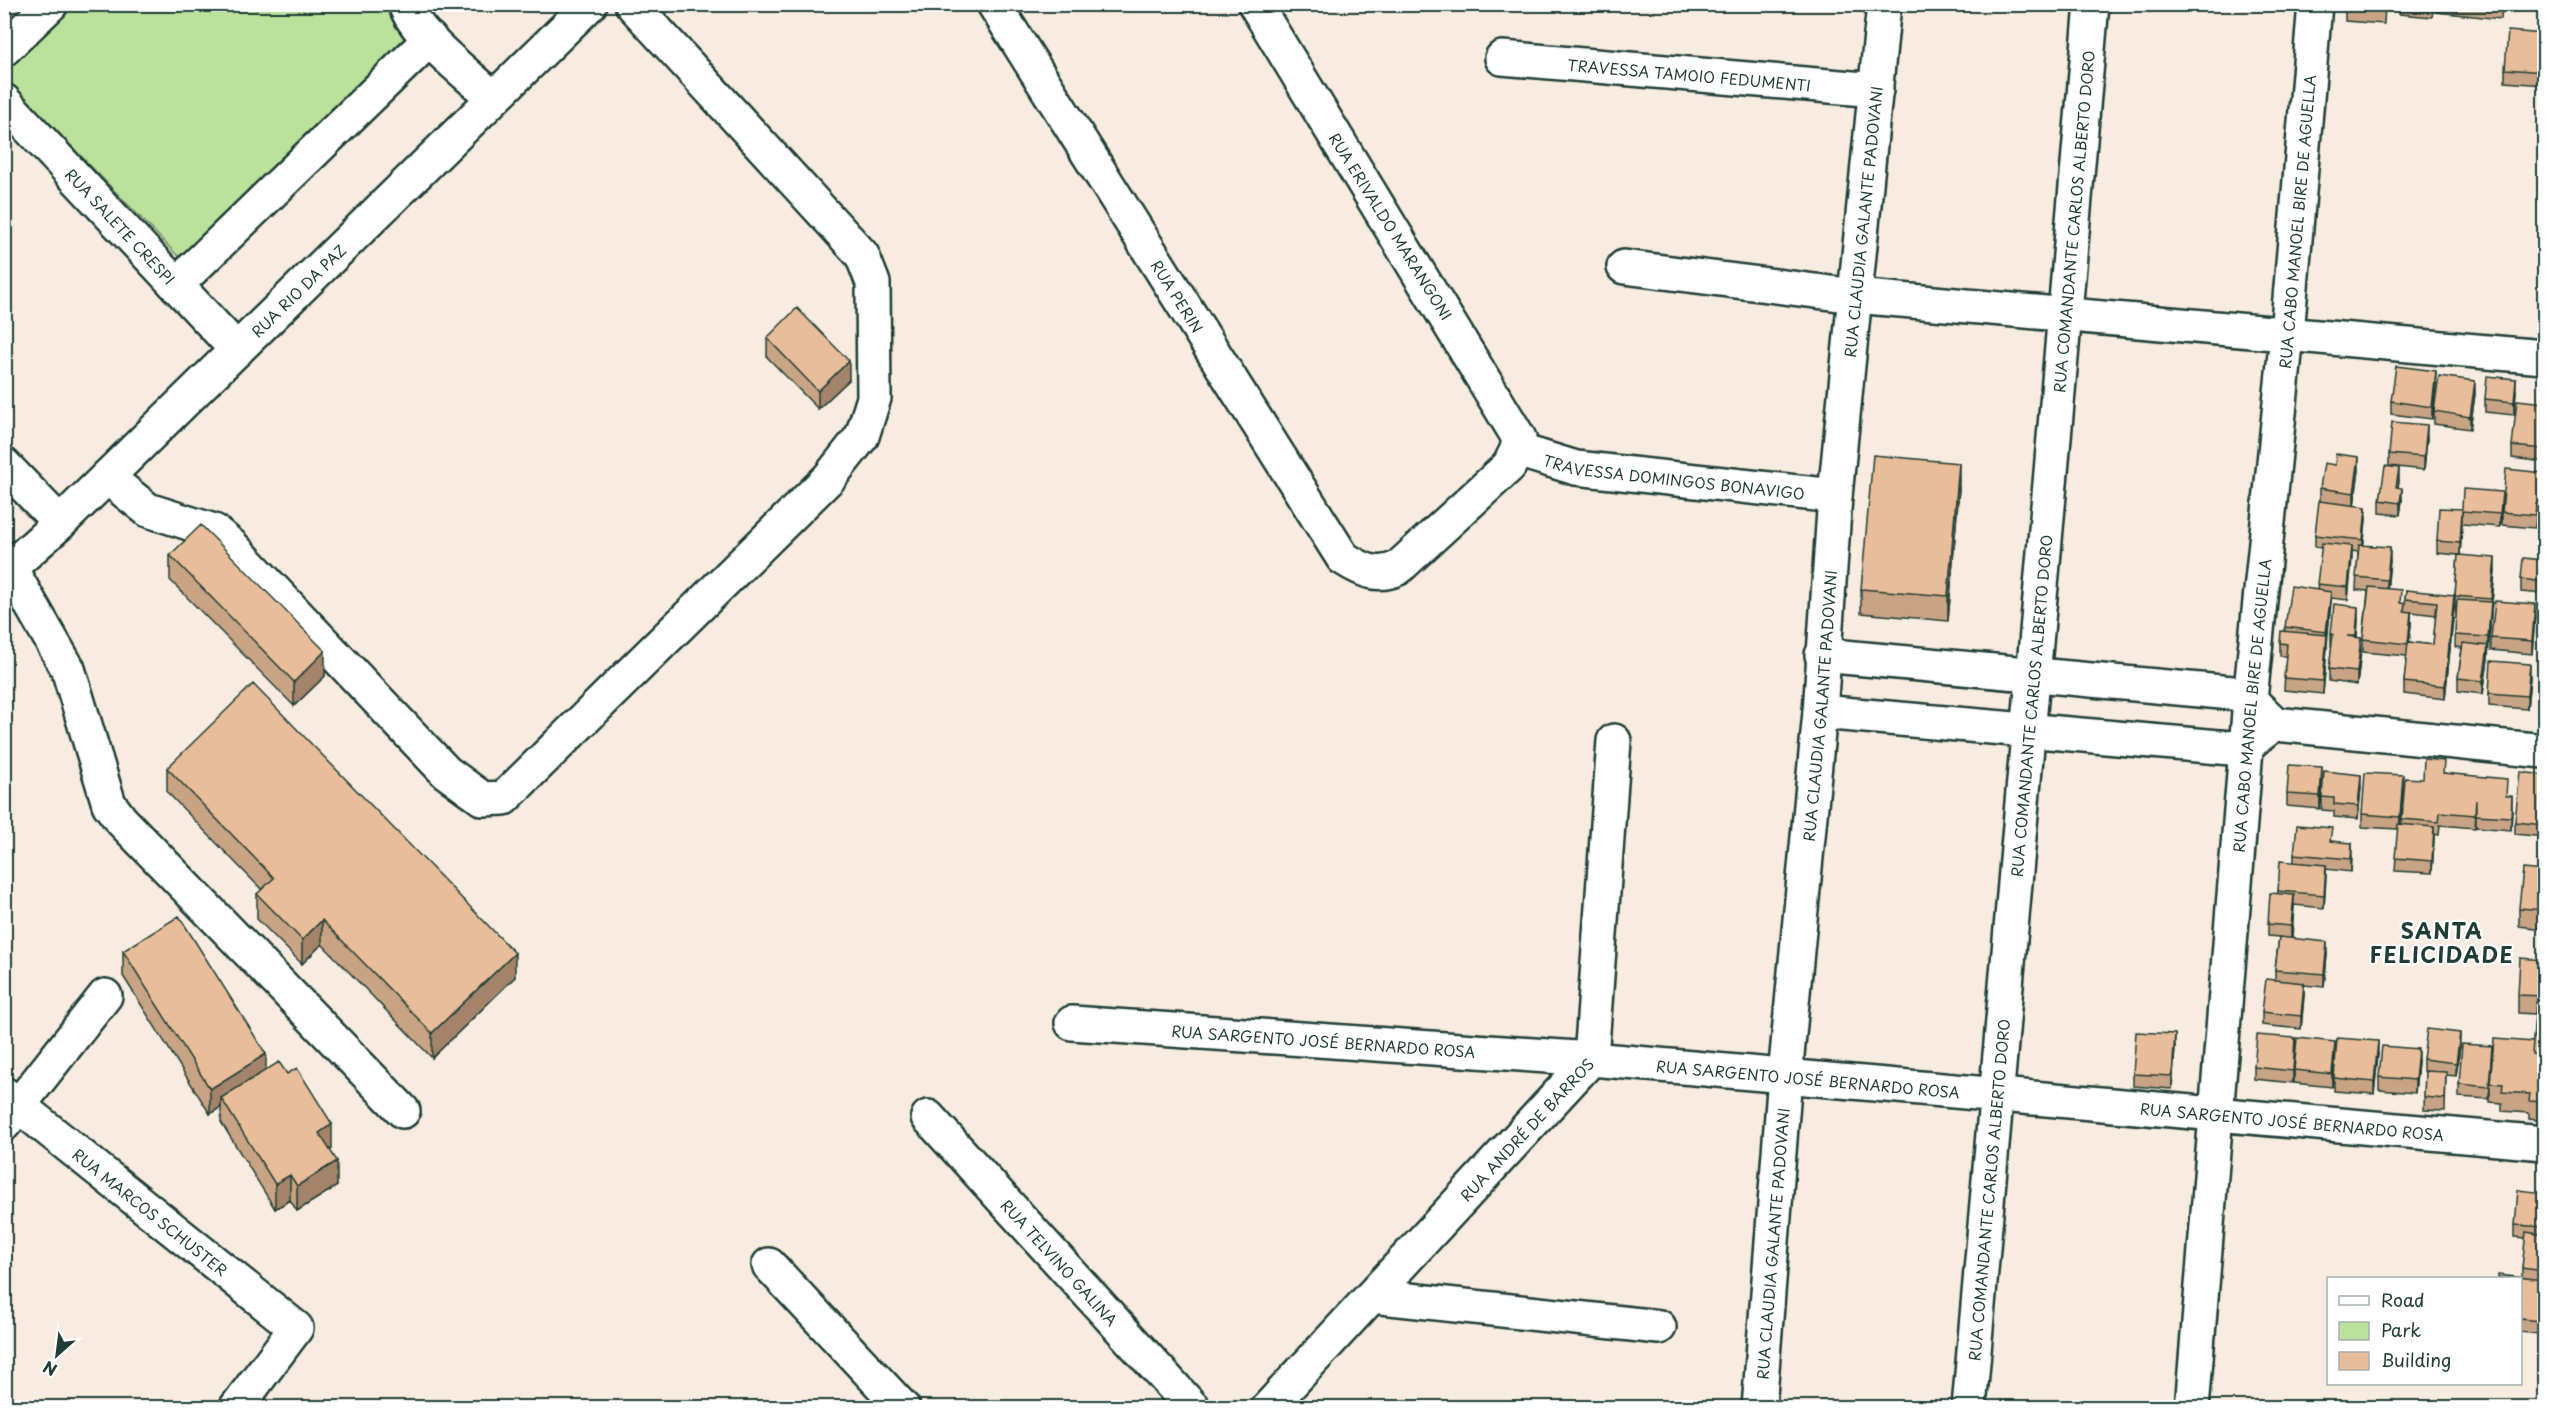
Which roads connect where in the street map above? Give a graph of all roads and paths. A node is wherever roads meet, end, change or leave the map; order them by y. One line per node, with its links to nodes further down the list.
1 (51, 4): 11 (street)
2 (405, 4): 10 (street)
3 (590, 4): 14 (street, RUA RIO DA PAZ)
4 (632, 4): 25 (street)
5 (994, 4): 23 (street, RUA PERIN)
6 (1255, 4): 23 (street, RUA ERIVALDO MARANGONI)
7 (1884, 4): 13 (street, RUA CLAUDIA GALANTE PADOVANI)
8 (2092, 4): 19 (street, RUA COMANDANTE CARLOS ALBERTO DORO)
9 (2315, 4): 20 (street, RUA CABO MANOEL BIRE DE AGUELLA)
10 (430, 39): 14 (street); 17 (street)
11 (4, 49)
12 (1502, 58): 13 (street, TRAVESSA TAMOIO FEDUMENTI)
13 (1876, 90): 18 (street, RUA CLAUDIA GALANTE PADOVANI)
14 (493, 98): 21 (street, RUA RIO DA PAZ)
15 (4, 101): 17 (street, RUA SALETE CRESPI)
16 (1624, 267): 18 (street)
17 (176, 285): 21 (street, RUA SALETE CRESPI)
18 (1855, 296): 19 (street); 26 (street, RUA CLAUDIA GALANTE PADOVANI)
19 (2066, 314): 20 (street); 30 (street, RUA COMANDANTE CARLOS ALBERTO DORO)
20 (2287, 334): 22 (street); 31 (street, RUA CABO MANOEL BIRE DE AGUELLA)
21 (237, 350): 25 (street, RUA RIO DA PAZ)
22 (2544, 357)
23 (1517, 450): 26 (street, TRAVESSA DOMINGOS BONAVIGO)
24 (4, 465): 27 (street)
25 (107, 477): 27 (street, RUA RIO DA PAZ)
26 (1835, 496): 29 (street, RUA CLAUDIA GALANTE PADOVANI)
27 (60, 523): 28 (street, RUA RIO DA PAZ)
28 (7, 570): 44 (street)
29 (1822, 655): 30 (street); 32 (street, RUA CLAUDIA GALANTE PADOVANI)
30 (2034, 676): 31 (street); 34 (street, RUA COMANDANTE CARLOS ALBERTO DORO)
31 (2250, 700): 33 (street); 36 (street, RUA CABO MANOEL BIRE DE AGUELLA)
32 (1820, 712): 34 (street); 41 (street, RUA CLAUDIA GALANTE PADOVANI)
33 (2275, 724): 36 (street); 37 (street)
34 (2029, 729): 36 (street); 42 (street, RUA COMANDANTE CARLOS ALBERTO DORO)
35 (1614, 741): 40 (street, RUA ANDRÉ DE BARROS)
36 (2247, 744): 45 (street, RUA CABO MANOEL BIRE DE AGUELLA)
37 (2544, 751)
38 (105, 996): 43 (street)
39 (1072, 1023): 40 (street, RUA SARGENTO JOSÉ BERNARDO ROSA)
40 (1591, 1059): 41 (street, RUA SARGENTO JOSÉ BERNARDO ROSA); 49 (street, RUA ANDRÉ DE BARROS)
41 (1785, 1076): 42 (street, RUA SARGENTO JOSÉ BERNARDO ROSA); 55 (street, RUA CLAUDIA GALANTE PADOVANI)
42 (1995, 1095): 45 (street, RUA SARGENTO JOSÉ BERNARDO ROSA); 56 (street, RUA COMANDANTE CARLOS ALBERTO DORO)
43 (9, 1108): 51 (street, RUA MARCOS SCHUSTER)
44 (403, 1111)
45 (2216, 1114): 47 (street, RUA SARGENTO JOSÉ BERNARDO ROSA); 57 (street, RUA CABO MANOEL BIRE DE AGUELLA)
46 (928, 1117): 53 (street, RUA TELVINO GALINA)
47 (2544, 1143)
48 (769, 1265): 52 (street)
49 (1372, 1296): 50 (street); 54 (street, RUA ANDRÉ DE BARROS)
50 (1659, 1327)
51 (236, 1407)
52 (903, 1407)
53 (1193, 1407)
54 (1268, 1407)
55 (1759, 1407)
56 (1969, 1407)
57 (2192, 1407)

